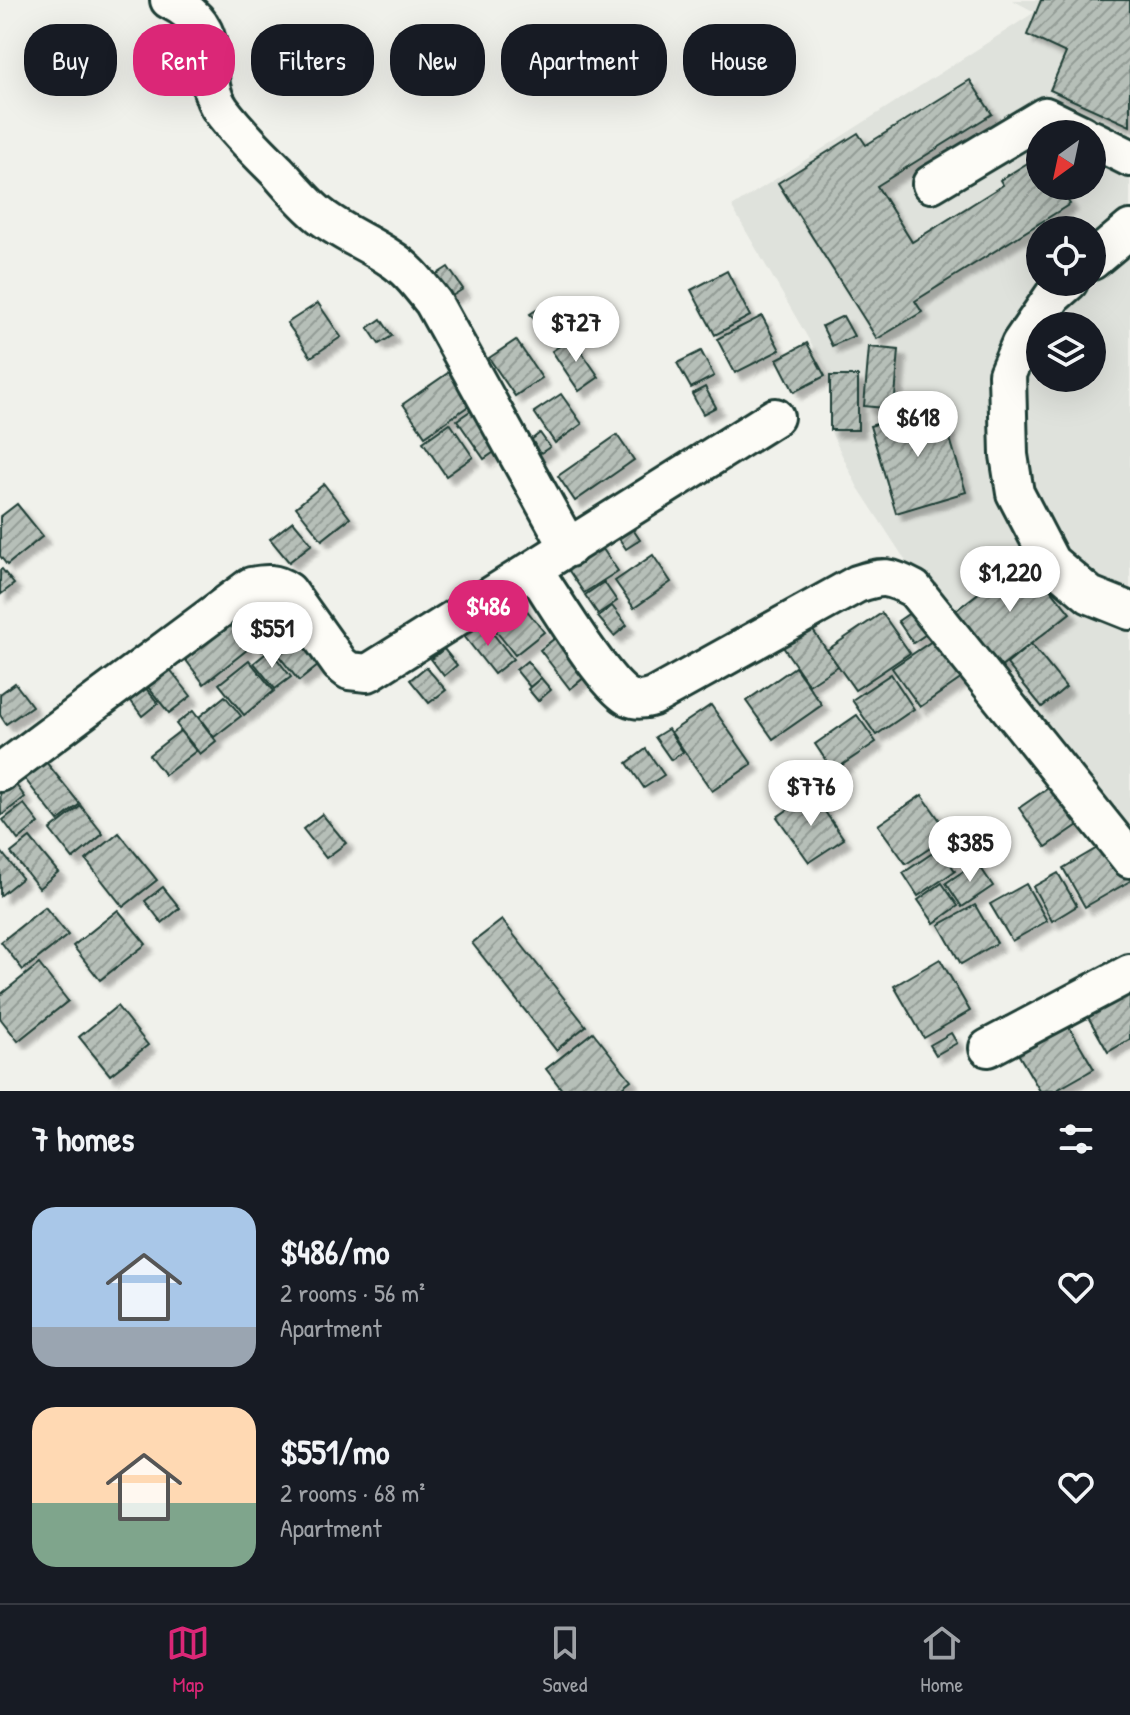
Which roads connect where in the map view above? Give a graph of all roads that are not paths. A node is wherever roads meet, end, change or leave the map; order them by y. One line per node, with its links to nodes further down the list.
1 (169, 0): 10 (street)
2 (1026, 127): 5 (street)
3 (1106, 146): 4 (street)
4 (1130, 158)
5 (931, 184)
6 (1130, 229): 7 (street)
7 (1106, 249)
8 (1053, 296): 12 (street)
9 (775, 417): 10 (street)
10 (569, 548): 11 (street)
11 (534, 570): 13 (street); 14 (street)
12 (1130, 611)
13 (0, 773)
14 (1130, 859)
15 (1130, 973): 16 (street)
16 (988, 1048)

